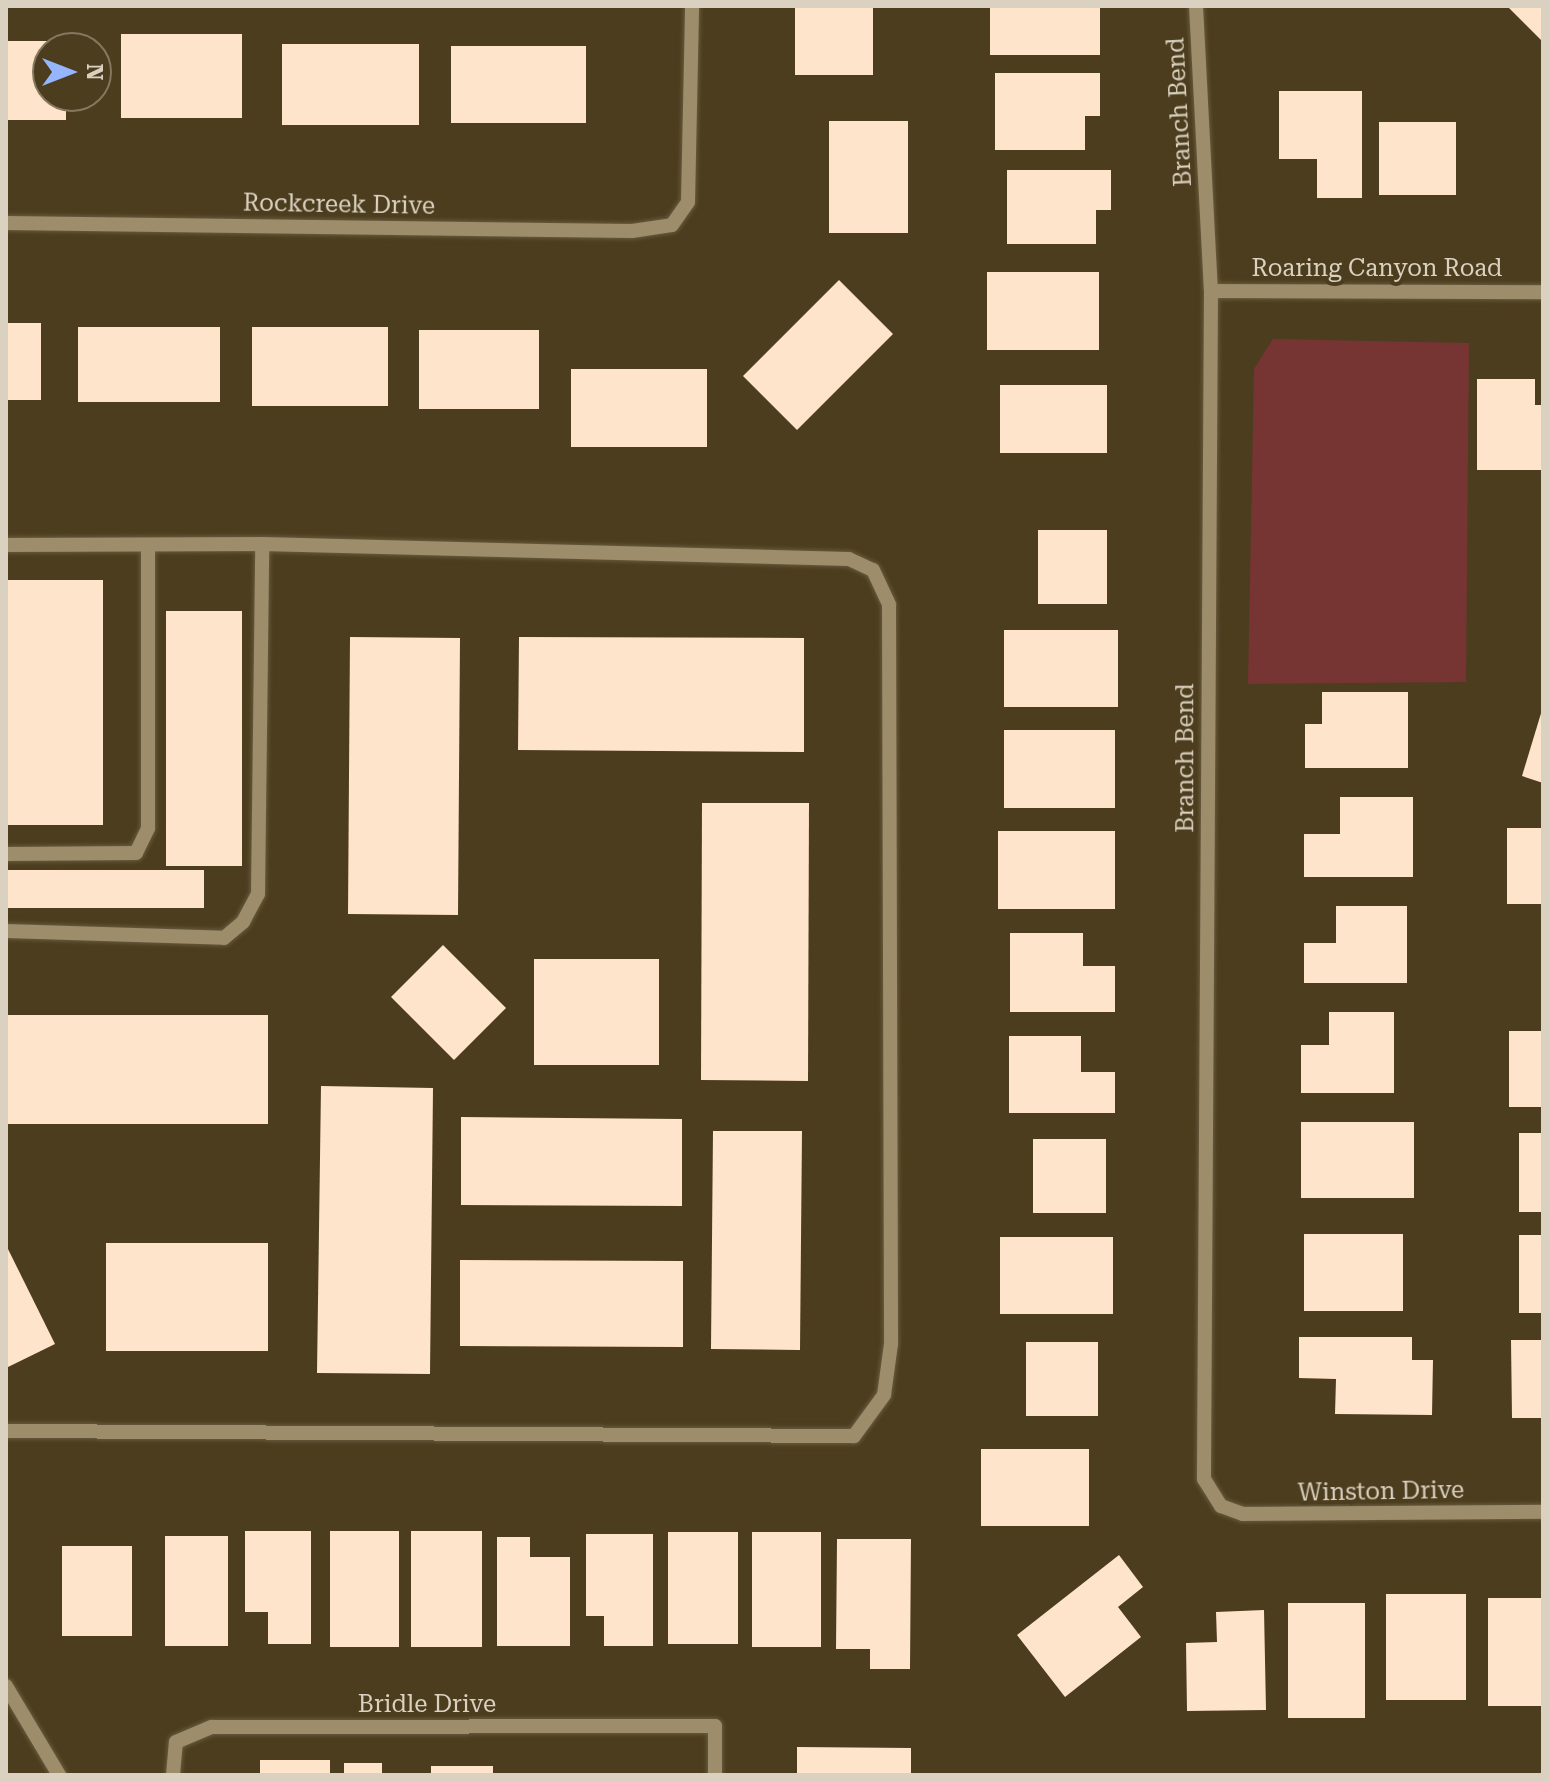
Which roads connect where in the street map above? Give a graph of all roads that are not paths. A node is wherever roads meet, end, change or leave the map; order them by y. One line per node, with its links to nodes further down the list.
1 (692, 6): 3 (street, Rockcreek Drive)
2 (1196, 6): 4 (street, Branch Bend)
3 (6, 223)
4 (1211, 291): 5 (street, Roaring Canyon Road); 12 (street, Branch Bend)
5 (1543, 292)
6 (262, 544): 8 (street); 10 (street); 11 (street)
7 (6, 545): 8 (street)
8 (148, 545): 9 (street)
9 (6, 854)
10 (6, 931)
11 (6, 1431)
12 (1221, 1506): 13 (street, Winston Drive)
13 (1543, 1512)
14 (6, 1686): 15 (street)
15 (59, 1775)
16 (173, 1775): 17 (street, Bridle Drive)
17 (715, 1775)

